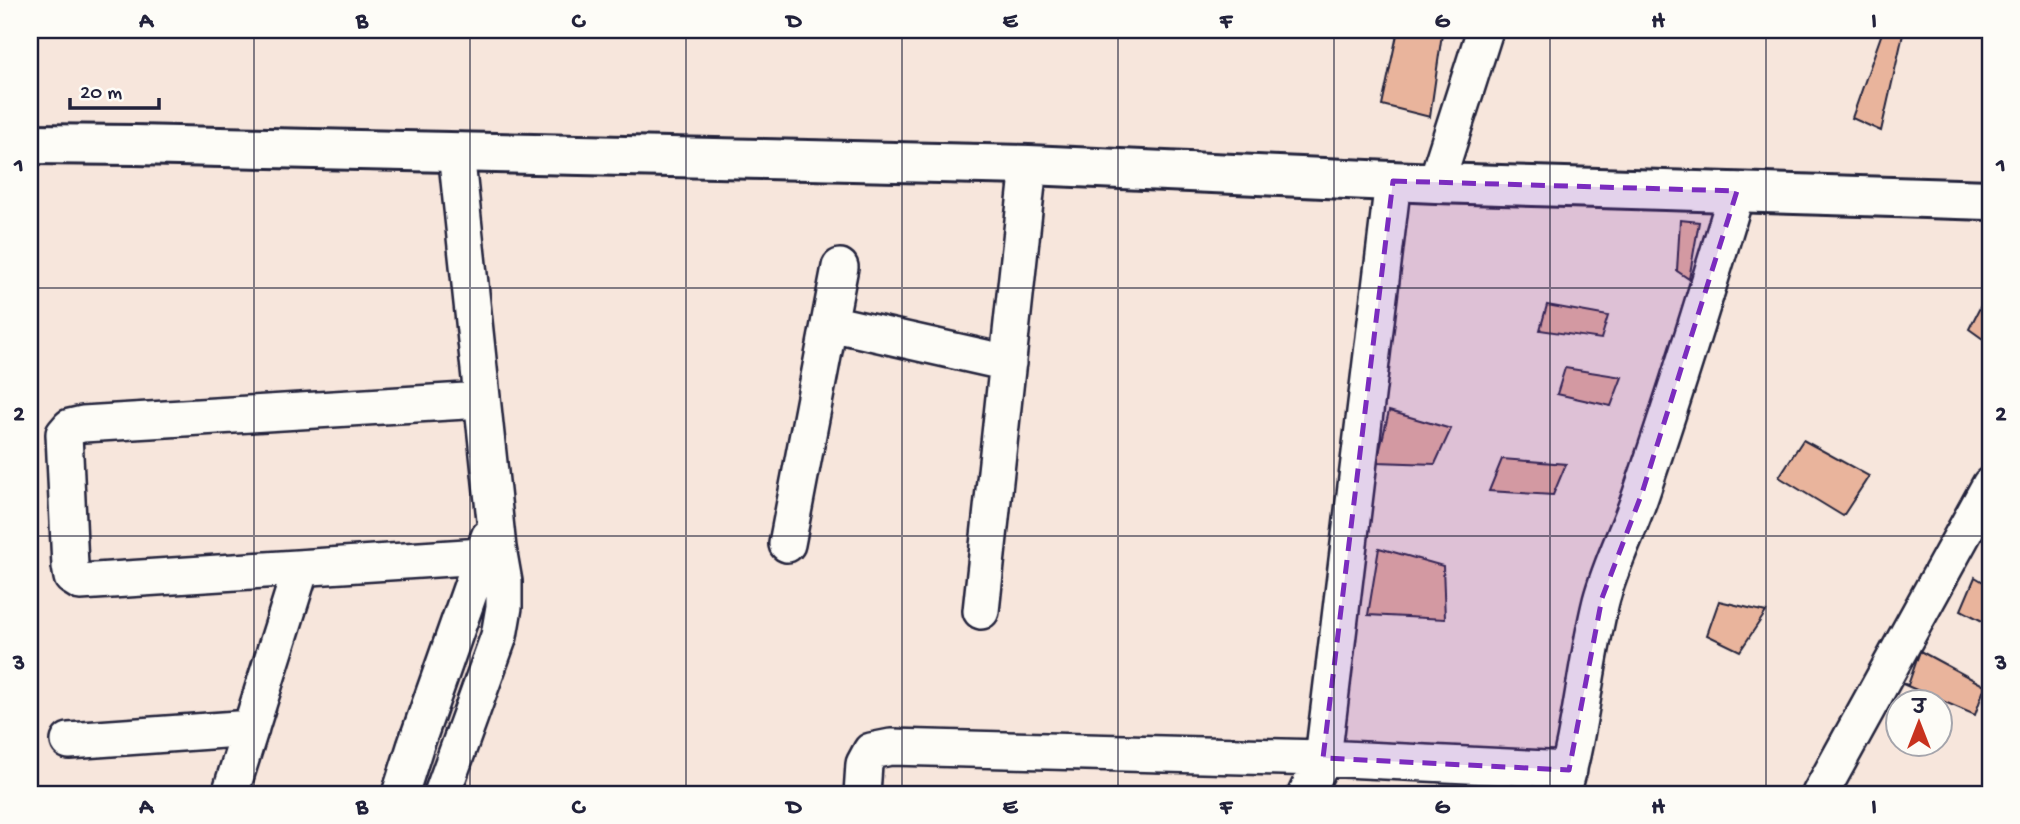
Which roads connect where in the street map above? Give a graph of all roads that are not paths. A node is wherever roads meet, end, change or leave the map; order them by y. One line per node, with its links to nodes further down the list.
1 (1485, 30): 6 (street)
2 (30, 144): 3 (street)
3 (456, 152): 4 (street); 12 (street)
4 (1028, 165): 5 (street); 11 (street)
5 (1394, 181): 6 (street); 22 (street)
6 (1436, 183): 7 (street)
7 (1737, 191): 8 (street); 24 (street)
8 (1990, 200)
9 (840, 267): 10 (street)
10 (830, 323): 11 (street); 15 (street)
11 (1008, 363): 18 (street)
12 (482, 400): 14 (street); 17 (street)
13 (1990, 485): 30 (street)
14 (495, 520): 16 (street); 23 (street)
15 (787, 544)
16 (482, 556): 17 (street); 21 (street)
17 (301, 568): 19 (street)
18 (981, 611)
19 (251, 728): 20 (street); 25 (street)
20 (69, 741)
21 (415, 747): 23 (street); 26 (street)
22 (1323, 758): 24 (street); 28 (street); 29 (street)
23 (455, 760): 27 (street)
24 (1566, 782)
25 (230, 794)
26 (400, 794)
27 (442, 794)
28 (862, 794)
29 (1306, 794)
30 (1821, 794)

